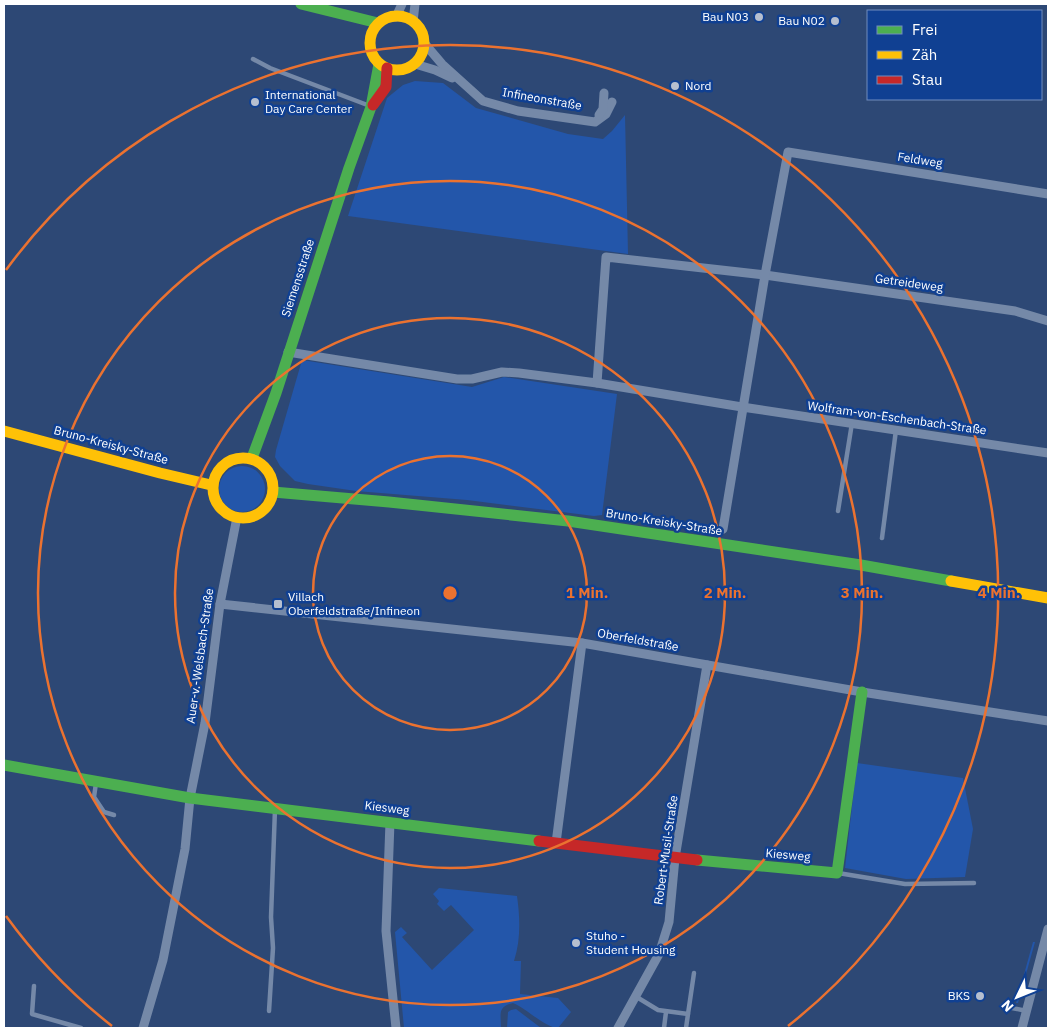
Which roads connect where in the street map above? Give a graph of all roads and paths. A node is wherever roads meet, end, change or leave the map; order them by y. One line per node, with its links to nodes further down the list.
1 (301, 4): 4 (street)
2 (402, 4): 5 (street)
3 (415, 4): 6 (street)
4 (341, 15): 7 (street); 8 (street)
5 (396, 17): 6 (street); 7 (street)
6 (413, 22): 9 (street)
7 (378, 24): 8 (street)
8 (371, 33): 12 (street)
9 (425, 44): 11 (street); 13 (street, Infineonstraße)
10 (253, 59): 16 (lane)
11 (415, 64): 12 (street); 13 (street, Infineonstraße)
12 (384, 66): 16 (street, Siemensstraße)
13 (462, 82): 17 (street, Infineonstraße)
14 (604, 93): 17 (street, Infineonstraße)
15 (612, 102): 17 (street, Infineonstraße)
16 (371, 107): 21 (street, Siemensstraße)
17 (595, 122)
18 (1048, 194): 19 (street, Feldweg)
19 (765, 275): 20 (street, Getreideweg); 22 (street, Getreideweg); 23 (street)
20 (1048, 321)
21 (288, 352): 22 (street, Wolfram-von-Eschenbach-Straße); 28 (street, Siemensstraße)
22 (597, 383): 23 (street, Wolfram-von-Eschenbach-Straße)
23 (742, 407): 24 (street, Wolfram-von-Eschenbach-Straße); 33 (street)
24 (852, 424): 26 (street, Wolfram-von-Eschenbach-Straße); 31 (lane)
25 (4, 430): 29 (street, Bruno-Kreisky-Straße)
26 (896, 430): 27 (street, Wolfram-von-Eschenbach-Straße); 34 (lane)
27 (1048, 453)
28 (252, 458): 29 (street); 30 (street)
29 (211, 485): 32 (street)
30 (274, 492): 32 (street); 35 (street, Bruno-Kreisky-Straße)
31 (838, 511)
32 (237, 517): 36 (street, Auer-v.-Welsbach-Straße)
33 (723, 529)
34 (882, 538)
35 (1048, 598)
36 (220, 604): 37 (street, Oberfeldstraße); 43 (street, Auer-v.-Welsbach-Straße)
37 (582, 643): 38 (street, Oberfeldstraße); 47 (street)
38 (707, 665): 39 (street, Oberfeldstraße); 48 (street, Robert-Musil-Straße)
39 (862, 692): 40 (street, Oberfeldstraße); 49 (street)
40 (1048, 721)
41 (4, 765): 42 (street)
42 (96, 782): 43 (street); 45 (lane)
43 (190, 798): 44 (street, Kiesweg); 61 (street, Auer-v.-Welsbach-Straße)
44 (275, 808): 46 (street, Kiesweg); 56 (lane)
45 (114, 815)
46 (390, 822): 47 (street, Kiesweg); 62 (street)
47 (556, 843): 48 (street, Kiesweg)
48 (676, 858): 49 (street, Kiesweg); 54 (street, Robert-Musil-Straße)
49 (837, 873): 50 (lane)
50 (974, 883)
51 (1048, 929): 57 (street)
52 (694, 973): 59 (lane)
53 (34, 986): 60 (lane)
54 (635, 996): 58 (lane); 63 (street, Robert-Musil-Straße)
55 (1002, 1006): 57 (lane)
56 (269, 1011)
57 (1027, 1011): 66 (street)
58 (666, 1012): 59 (lane); 64 (lane)
59 (688, 1014): 65 (lane)
60 (81, 1028)
61 (143, 1028)
62 (396, 1028)
63 (618, 1028)
64 (664, 1028)
65 (686, 1028)
66 (1022, 1028)

